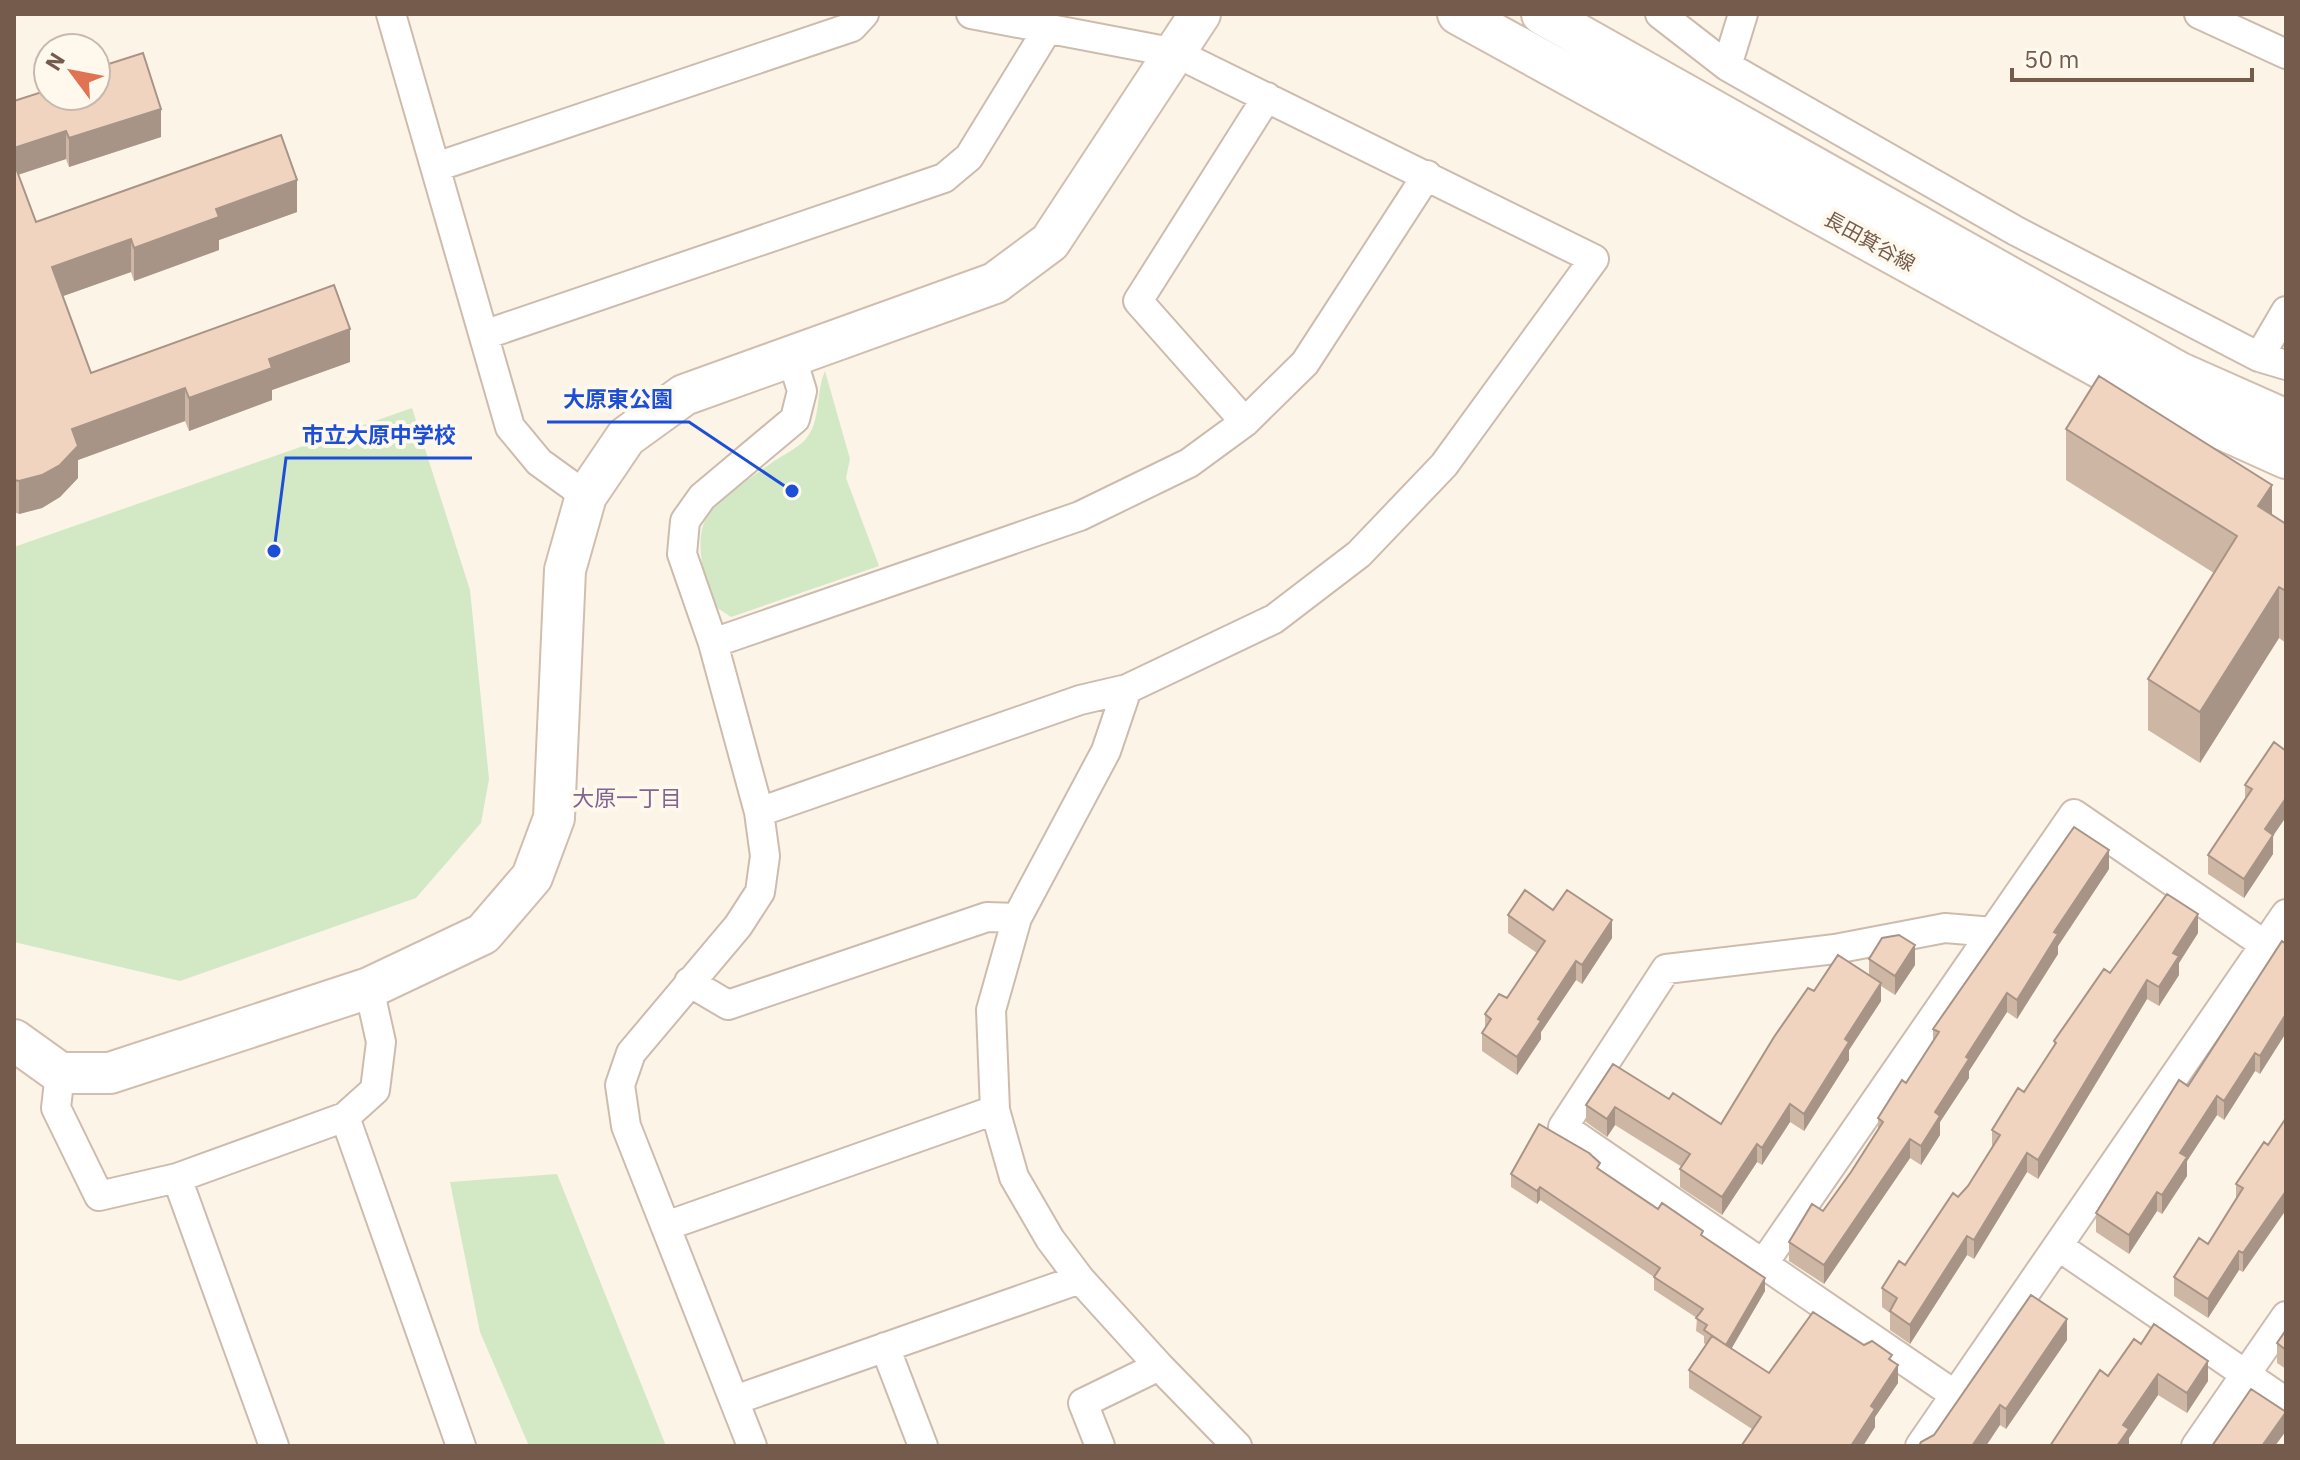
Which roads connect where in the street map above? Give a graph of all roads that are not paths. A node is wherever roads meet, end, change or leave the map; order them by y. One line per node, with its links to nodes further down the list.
1 (391, 14): 15 (street)
2 (864, 14): 15 (street)
3 (971, 14): 10 (street)
4 (1200, 14): 11 (street)
5 (1458, 14): 23 (street, 長田箕谷線)
6 (1542, 14): 21 (street, 長田箕谷線)
7 (1660, 14): 13 (street)
8 (1743, 14): 13 (street)
9 (2199, 14): 12 (street)
10 (1047, 30): 11 (street); 18 (street)
11 (1176, 53): 14 (street); 19 (street)
12 (2286, 54)
13 (1727, 66): 20 (street)
14 (1267, 97): 16 (street); 22 (street)
15 (436, 167): 18 (street)
16 (1427, 175): 22 (street); 26 (street)
17 (2286, 311): 20 (street)
18 (484, 335): 24 (street)
19 (791, 355): 24 (street); 25 (street)
20 (2273, 361)
21 (2286, 420)
22 (1245, 422): 25 (street)
23 (2286, 458)
24 (586, 496): 33 (street)
25 (713, 643): 27 (street)
26 (1127, 689): 27 (street); 29 (street)
27 (759, 812): 32 (street)
28 (2286, 914): 31 (street)
29 (1017, 918): 32 (street); 36 (street)
30 (1993, 932): 31 (street); 41 (street); 41 (street)
31 (2265, 945): 40 (street)
32 (689, 982): 39 (street)
33 (369, 988): 35 (street); 37 (street)
34 (14, 1040): 35 (street)
35 (60, 1073): 38 (street)
36 (995, 1110): 39 (street); 42 (street)
37 (345, 1117): 38 (street); 51 (street)
38 (177, 1178): 50 (street)
39 (666, 1226): 48 (street)
40 (2058, 1246): 46 (street); 47 (street)
41 (1763, 1264): 47 (street)
42 (1080, 1279): 44 (street); 45 (street)
43 (2286, 1316): 46 (street)
44 (885, 1347): 48 (street); 53 (street)
45 (1159, 1366): 54 (street); 55 (street)
46 (2245, 1375): 49 (street); 57 (street)
47 (1955, 1395): 56 (street)
48 (735, 1400): 52 (street)
49 (2286, 1402)
50 (274, 1446)
51 (461, 1446)
52 (752, 1446)
53 (923, 1446)
54 (1100, 1446)
55 (1237, 1446)
56 (1920, 1446)
57 (2196, 1446)

